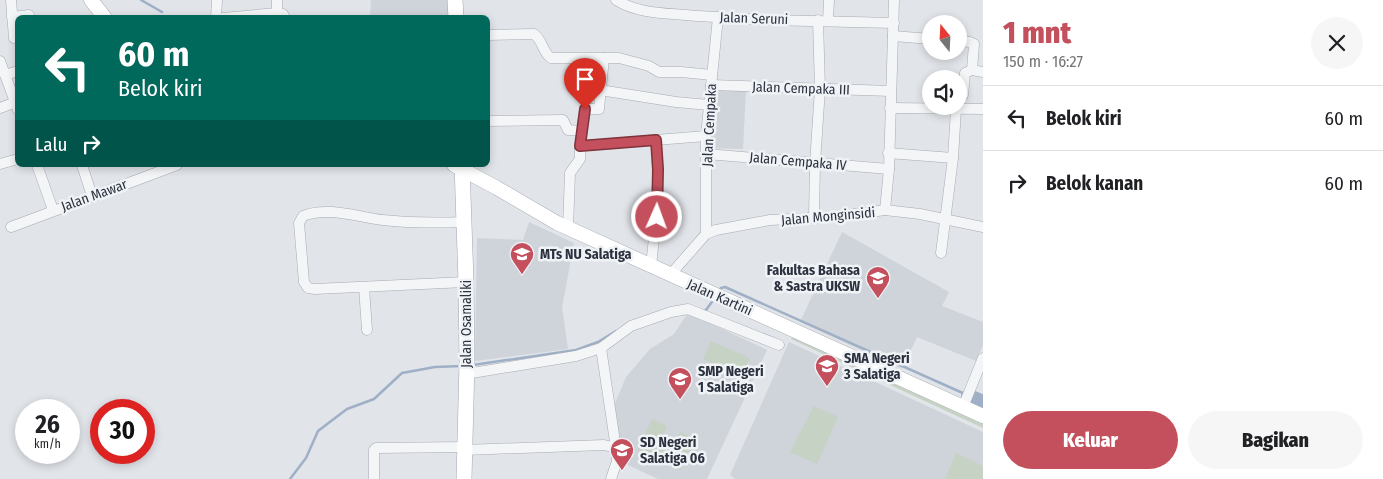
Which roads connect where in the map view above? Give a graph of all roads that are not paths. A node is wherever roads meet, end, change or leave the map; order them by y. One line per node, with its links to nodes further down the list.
1 (12, 0): 13 (street)
2 (91, 0): 9 (main road)
3 (217, 0): 10 (street)
4 (277, 0): 11 (street)
5 (456, 0): 12 (main road)
6 (616, 0): 15 (street, Jalan Seruni)
7 (828, 0): 16 (street)
8 (894, 0): 17 (street, Jalan Monginsidi)
9 (103, 15)
10 (216, 15)
11 (281, 15)
12 (456, 15)
13 (12, 17): 14 (street); 20 (street)
14 (15, 17)
15 (718, 18): 16 (street, Jalan Seruni); 30 (street, Jalan Cempaka)
16 (823, 21): 17 (street, Jalan Seruni); 31 (street)
17 (894, 23): 19 (street, Jalan Monginsidi)
18 (490, 35): 23 (street, Jalan Cempaka III)
19 (893, 36): 21 (street); 33 (street, Jalan Monginsidi)
20 (14, 38)
21 (922, 38)
22 (968, 42): 25 (street)
23 (604, 58): 30 (street, Jalan Cempaka III); 32 (street)
24 (0, 61): 29 (street)
25 (972, 70): 27 (street); 28 (street)
26 (15, 72): 29 (street)
27 (967, 72)
28 (983, 72)
29 (5, 75): 34 (street)
30 (711, 80): 31 (street, Jalan Cempaka III); 36 (street, Jalan Cempaka)
31 (820, 89): 33 (street, Jalan Cempaka III); 52 (street)
32 (600, 90): 36 (street); 44 (street)
33 (891, 91): 38 (street, Jalan Monginsidi)
34 (15, 101)
35 (15, 104): 37 (street)
36 (709, 105): 45 (street, Jalan Cempaka)
37 (0, 108)
38 (890, 108): 39 (street); 48 (street, Jalan Monginsidi)
39 (922, 108)
40 (967, 109): 41 (street)
41 (982, 110)
42 (956, 115): 50 (street)
43 (490, 121): 44 (street)
44 (582, 131): 47 (street)
45 (706, 136): 46 (street); 49 (street, Jalan Cempaka)
46 (656, 140): 47 (street); 70 (street)
47 (580, 146): 67 (street)
48 (888, 153): 50 (street); 58 (street, Jalan Monginsidi)
49 (706, 154): 52 (street, Jalan Cempaka IV); 68 (street, Jalan Cempaka)
50 (953, 158): 63 (street)
51 (15, 160): 53 (street)
52 (815, 163): 58 (street, Jalan Cempaka IV); 62 (street)
53 (0, 164)
54 (38, 167): 60 (street)
55 (83, 167): 59 (street)
56 (172, 167): 59 (street, Jalan Mawar)
57 (459, 167): 64 (main road, Jalan Osamaliki); 67 (main road, Jalan Kartini)
58 (889, 169): 61 (street, Jalan Monginsidi)
59 (92, 196): 60 (street, Jalan Mawar)
60 (53, 210): 65 (street, Jalan Mawar)
61 (885, 210): 62 (street, Jalan Monginsidi); 63 (street)
62 (814, 217): 68 (street, Jalan Monginsidi)
63 (946, 219): 66 (street); 69 (street)
64 (464, 222): 72 (main road, Jalan Osamaliki); 73 (street)
65 (11, 227)
66 (983, 227)
67 (568, 228): 70 (main road, Jalan Kartini)
68 (706, 234): 71 (street)
69 (941, 253)
70 (651, 266): 71 (main road, Jalan Kartini)
71 (670, 275): 79 (main road, Jalan Kartini)
72 (466, 282): 73 (street); 78 (main road, Jalan Osamaliki)
73 (364, 287): 74 (street)
74 (367, 330)
75 (779, 345): 76 (street)
76 (601, 348): 78 (street); 82 (street)
77 (983, 358): 79 (street)
78 (467, 369): 81 (main road, Jalan Osamaliki)
79 (963, 407): 80 (main road, Jalan Kartini)
80 (983, 416)
81 (464, 448): 82 (street); 83 (street); 84 (main road, Jalan Osamaliki)
82 (616, 448): 85 (street)
83 (374, 479)
84 (464, 479)
85 (611, 479)

